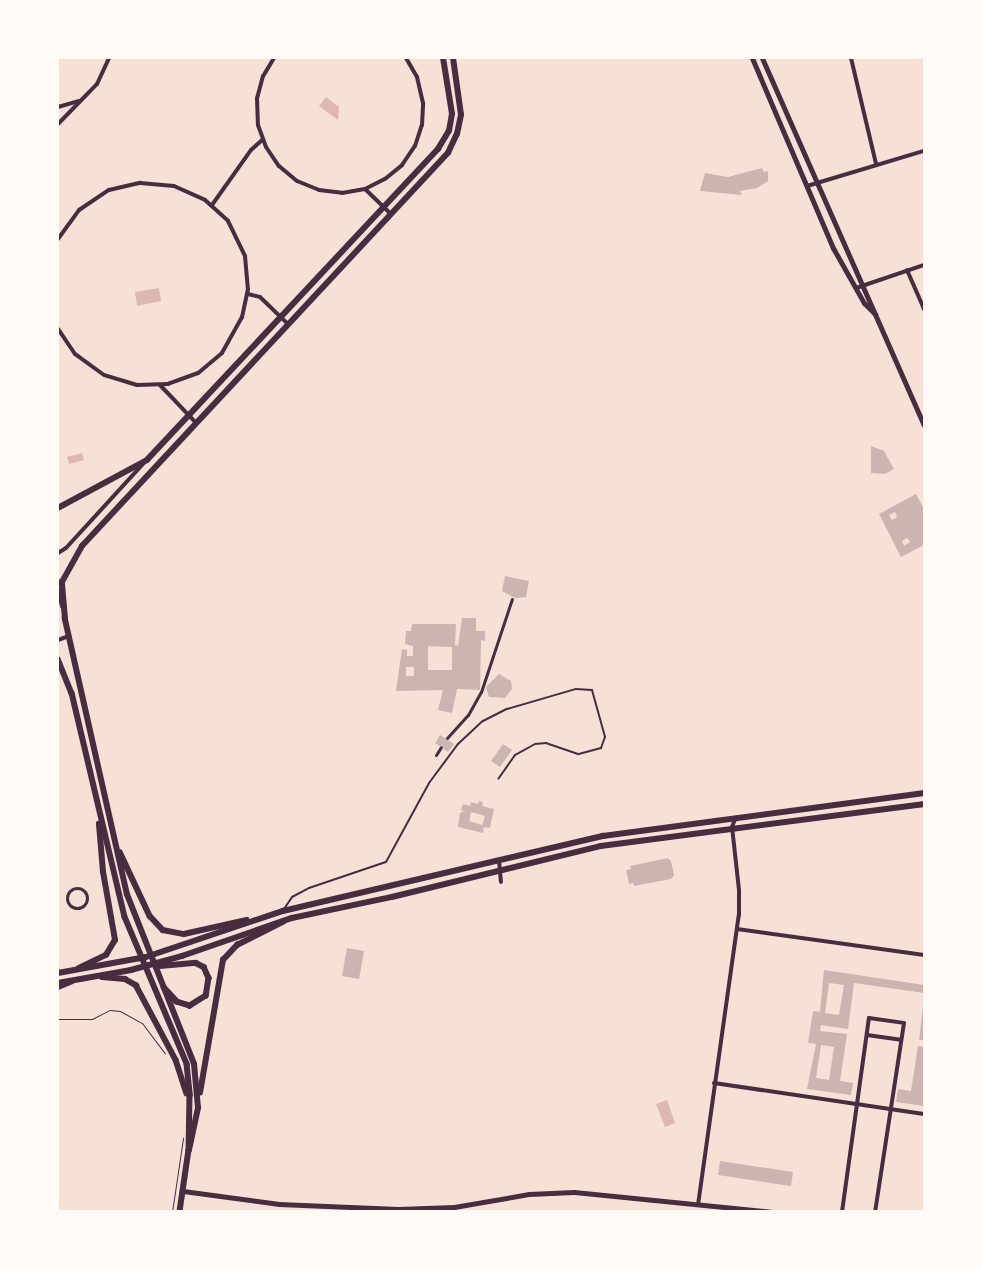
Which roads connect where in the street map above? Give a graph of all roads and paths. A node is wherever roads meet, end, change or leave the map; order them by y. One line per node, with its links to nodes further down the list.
1 (109, 58): 9 (street)
2 (274, 58): 12 (street)
3 (406, 58): 17 (street)
4 (443, 58): 19 (main road)
5 (453, 58): 20 (main road)
6 (752, 58): 16 (street)
7 (762, 58): 15 (street)
8 (851, 58): 14 (street)
9 (83, 99): 10 (street); 11 (street)
10 (58, 107)
11 (58, 124)
12 (262, 140): 17 (street); 18 (street)
13 (924, 151): 14 (street)
14 (876, 164): 15 (street)
15 (816, 183): 16 (street); 24 (street)
16 (807, 186): 25 (street)
17 (365, 189): 19 (street)
18 (212, 204): 21 (street); 26 (street)
19 (384, 207): 20 (street); 29 (main road)
20 (391, 214): 30 (main road)
21 (58, 239)
22 (924, 265): 23 (street)
23 (907, 270): 24 (street); 27 (street)
24 (863, 285): 25 (street); 28 (street)
25 (856, 288): 28 (street)
26 (248, 294): 29 (street); 32 (street)
27 (924, 309)
28 (875, 314): 35 (street)
29 (281, 317): 30 (street); 33 (main road)
30 (288, 324): 34 (main road)
31 (58, 329): 32 (street)
32 (160, 385): 33 (street)
33 (188, 416): 34 (street); 36 (main road)
34 (196, 423): 41 (main road)
35 (924, 425)
36 (147, 460): 37 (main road); 38 (street)
37 (58, 508)
38 (58, 553)
39 (58, 589): 41 (street)
40 (512, 599): 45 (street)
41 (65, 619): 42 (main road)
42 (69, 636): 43 (street); 46 (main road)
43 (58, 640)
44 (58, 658): 47 (main road)
45 (447, 738)
46 (92, 739): 47 (street); 58 (main road)
47 (84, 741): 53 (main road)
48 (441, 747): 49 (street)
49 (436, 755)
50 (498, 779): 63 (lane)
51 (924, 793): 54 (main road)
52 (924, 804): 56 (main road)
53 (98, 807): 68 (main road); 83 (main road)
54 (798, 808): 55 (main road); 56 (street)
55 (738, 815): 57 (street); 59 (main road)
56 (799, 819): 57 (main road)
57 (732, 827): 60 (main road); 66 (street)
58 (116, 843): 64 (main road); 72 (main road)
59 (498, 859): 60 (street); 63 (main road)
60 (502, 869): 61 (street); 65 (main road)
61 (502, 882)
62 (67, 900): 62 (street)
63 (283, 911): 64 (main road)
64 (270, 914): 68 (main road)
65 (292, 918): 69 (main road); 81 (main road)
66 (737, 929): 67 (street); 79 (street)
67 (924, 955)
68 (76, 970): 70 (main road)
69 (131, 970): 71 (main road); 72 (main road)
70 (58, 973)
71 (98, 976): 73 (main road); 83 (main road)
72 (158, 980): 81 (main road)
73 (72, 981): 74 (highway)
74 (58, 985)
75 (58, 1019): 78 (path)
76 (867, 1035): 77 (street); 77 (street); 80 (street)
77 (901, 1040): 82 (street)
78 (167, 1056)
79 (714, 1083): 80 (street); 88 (street)
80 (857, 1104): 82 (street); 93 (street)
81 (198, 1108): 86 (main road)
82 (890, 1108): 84 (street); 94 (street)
83 (189, 1111): 86 (main road)
84 (924, 1114)
85 (184, 1131): 90 (path)
86 (189, 1150): 87 (main road)
87 (183, 1190): 88 (street); 91 (main road)
88 (698, 1205): 89 (street)
89 (756, 1211): 92 (street)
90 (172, 1212)
91 (180, 1212)
92 (773, 1212)
93 (842, 1212)
94 (876, 1212)

